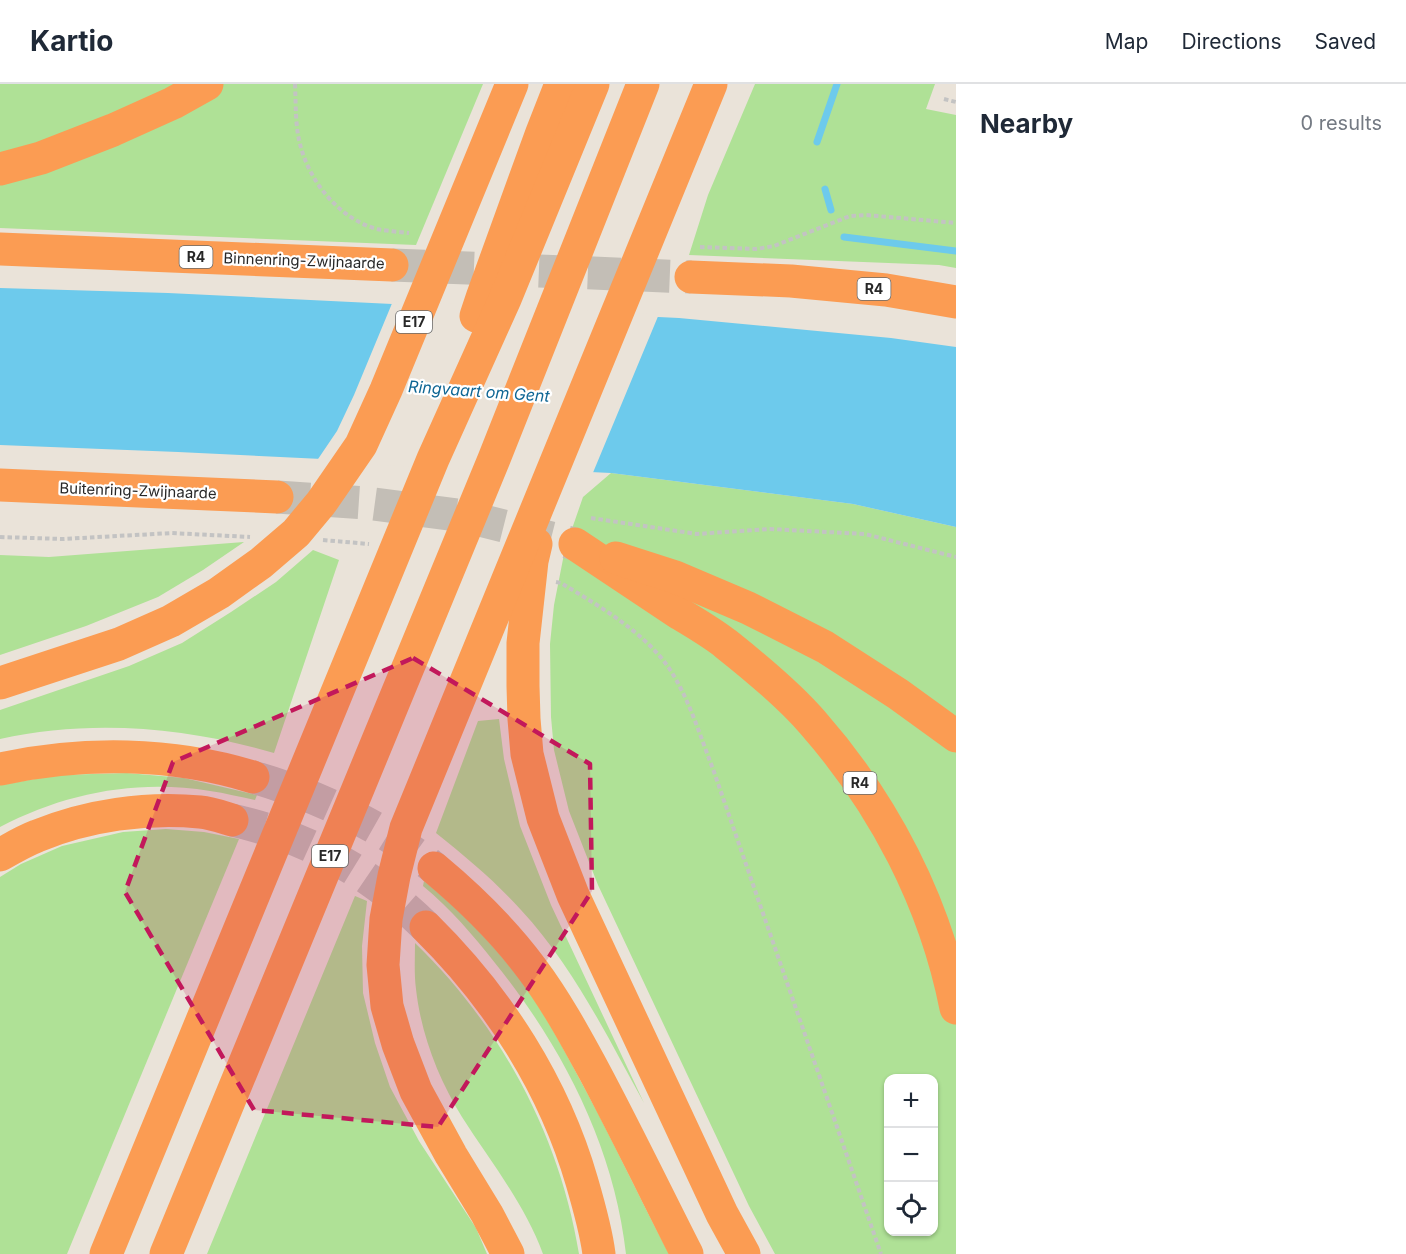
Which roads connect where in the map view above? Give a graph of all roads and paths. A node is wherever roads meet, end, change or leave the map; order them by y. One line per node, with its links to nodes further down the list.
1 (207, 84): 13 (highway)
2 (295, 84): 15 (path)
3 (512, 84): 25 (highway, E17)
4 (561, 84): 11 (highway)
5 (593, 84): 11 (highway)
6 (643, 84): 12 (highway, E17)
7 (668, 84): 12 (highway, E17)
8 (711, 84): 20 (highway)
9 (945, 99): 10 (path)
10 (956, 102)
11 (556, 136): 34 (highway)
12 (632, 138): 35 (highway, E17)
13 (0, 169)
14 (956, 223): 17 (path)
15 (409, 233)
16 (0, 249): 18 (highway, Binnenring-Zwijnaarde / R4)
17 (695, 262): 19 (highway, R4)
18 (393, 265)
19 (956, 302)
20 (559, 452): 36 (highway); 39 (highway)
21 (0, 485): 22 (highway, Buitenring-Zwijnaarde)
22 (277, 497)
23 (583, 531): 24 (path); 26 (highway); 33 (highway, R4)
24 (956, 557)
25 (0, 683)
26 (956, 736)
27 (0, 769): 28 (highway)
28 (253, 777)
29 (232, 820): 30 (highway)
30 (0, 855)
31 (434, 868): 38 (highway)
32 (426, 927): 37 (highway)
33 (956, 1008)
34 (106, 1254)
35 (166, 1254)
36 (508, 1254)
37 (598, 1254)
38 (687, 1254)
39 (744, 1254)

